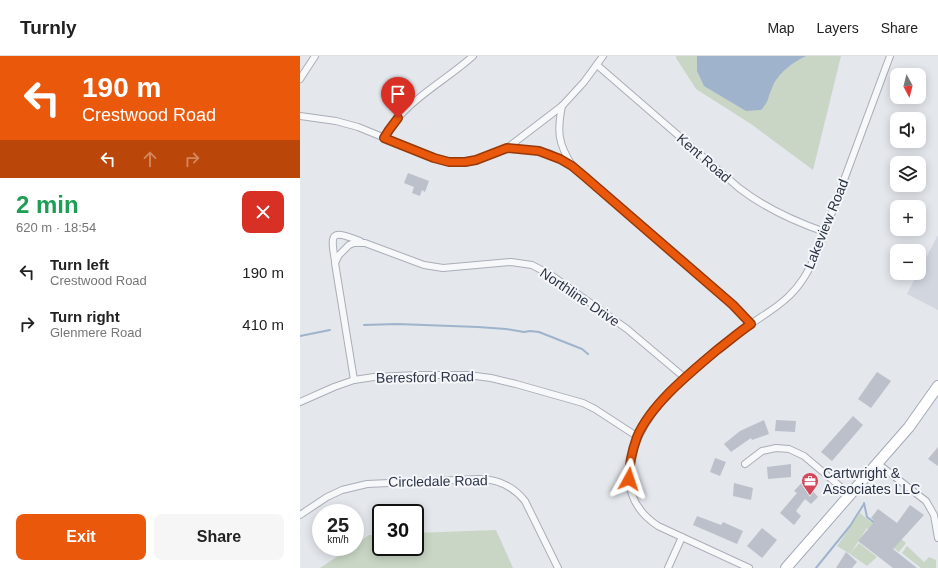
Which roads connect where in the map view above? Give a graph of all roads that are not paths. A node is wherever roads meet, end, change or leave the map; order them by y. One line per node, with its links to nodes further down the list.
1 (315, 56): 6 (street)
2 (473, 56): 9 (street)
3 (603, 56): 5 (street)
4 (890, 56): 12 (street, Lakeview Road)
5 (597, 65): 7 (street); 12 (street, Kent Road)
6 (300, 78)
7 (562, 106): 10 (street); 11 (street)
8 (300, 116): 9 (street)
9 (384, 138): 10 (street)
10 (507, 148): 11 (street)
11 (572, 166): 15 (street)
12 (825, 232): 15 (street, Lakeview Road)
13 (365, 243): 14 (street); 14 (street, Northline Drive); 16 (street, Northline Drive)
14 (335, 263): 17 (street, Northline Drive)
15 (751, 324): 16 (street, Lakeview Road)
16 (684, 378): 20 (street, Lakeview Road)
17 (354, 380): 19 (street, Beresford Road); 20 (street, Beresford Road)
18 (938, 386): 21 (main road)
19 (300, 402)
20 (638, 437): 25 (street, Lakeview Road)
21 (877, 463): 23 (main road); 26 (street)
22 (745, 464): 23 (street)
23 (849, 494): 30 (main road)
24 (300, 515): 27 (street, Circledale Road)
25 (682, 537): 28 (street); 29 (street, Lakeview Road)
26 (938, 538)
27 (558, 568)
28 (668, 568)
29 (749, 568)
30 (786, 568)

